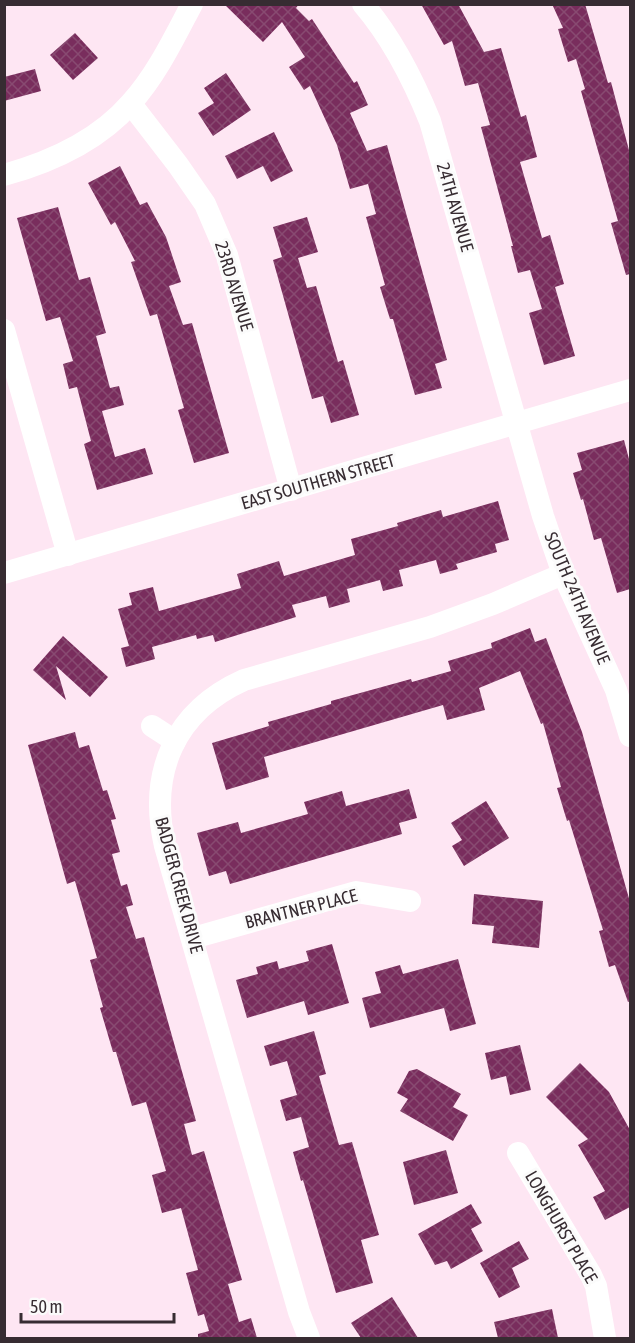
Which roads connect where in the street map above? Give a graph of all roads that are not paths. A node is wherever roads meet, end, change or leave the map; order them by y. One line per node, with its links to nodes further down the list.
1 (192, 4): 3 (street)
2 (363, 4): 7 (street, 24TH AVENUE)
3 (131, 104): 4 (street); 8 (street, 23RD AVENUE)
4 (4, 175)
5 (4, 330): 9 (street)
6 (630, 390): 7 (street, EAST SOUTHERN STREET)
7 (516, 423): 8 (street, EAST SOUTHERN STREET); 11 (street, SOUTH 24TH AVENUE)
8 (291, 490): 9 (street, EAST SOUTHERN STREET)
9 (68, 555): 10 (street, EAST SOUTHERN STREET)
10 (4, 573)
11 (563, 574): 13 (street, SOUTH 24TH AVENUE); 14 (street, BADGER CREEK DRIVE)
12 (152, 726): 14 (street)
13 (630, 736)
14 (175, 741): 16 (street, BADGER CREEK DRIVE)
15 (410, 901): 16 (street, BRANTNER PLACE)
16 (193, 938): 18 (street, BADGER CREEK DRIVE)
17 (518, 1153): 19 (street, LONGHURST PLACE)
18 (309, 1338)
19 (605, 1338)

